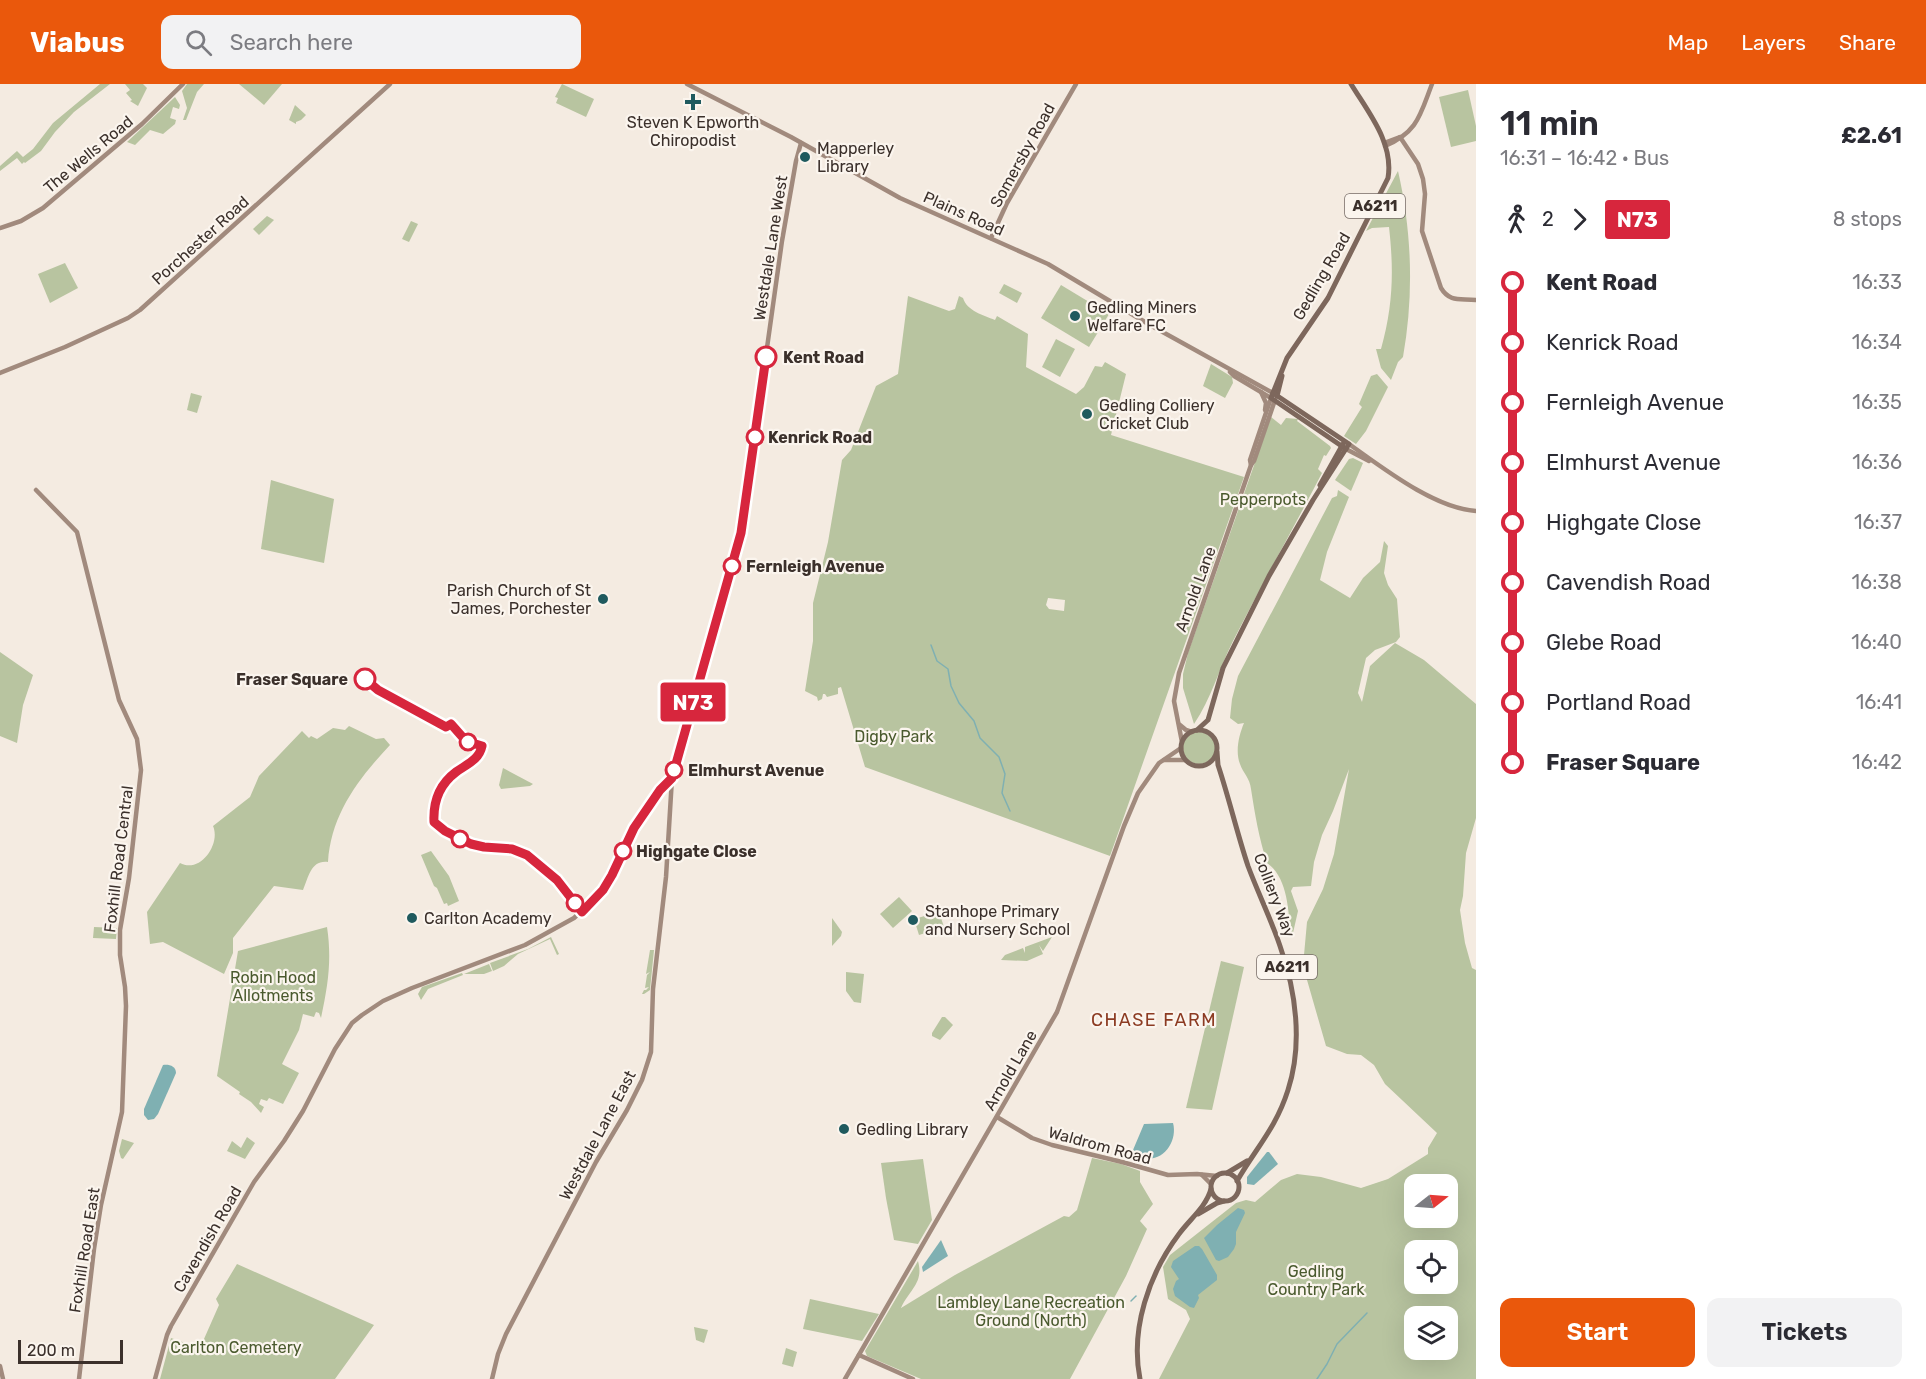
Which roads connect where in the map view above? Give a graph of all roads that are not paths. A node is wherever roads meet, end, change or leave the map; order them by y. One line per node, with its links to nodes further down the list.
1 (183, 84): 10 (street, The Wells Road)
2 (390, 84): 14 (street, Porchester Road)
3 (688, 84): 8 (street, Plains Road)
4 (1076, 84): 11 (street, Somersby Road)
5 (1351, 84): 9 (main road, A6211)
6 (1432, 84): 7 (street)
7 (1400, 137): 9 (street); 12 (street)
8 (801, 143): 11 (street, Plains Road); 31 (street, Westdale Lane West)
9 (1385, 144): 16 (main road, Gedling Road / A6211)
10 (0, 228)
11 (991, 238): 13 (street, Plains Road)
12 (1476, 300)
13 (1228, 369): 15 (street, Plains Road); 16 (street, Plains Road)
14 (0, 374)
15 (1261, 392): 16 (street, Plains Road); 17 (street)
16 (1274, 396): 17 (street, Arnold Lane); 18 (main road); 19 (street, Arnold Lane)
17 (1265, 416): 19 (street, Arnold Lane)
18 (1345, 445): 21 (street); 22 (main road)
19 (1251, 465): 23 (street, Arnold Lane)
20 (36, 490): 37 (street, Foxhill Road Central)
21 (1476, 511)
22 (1211, 712): 24 (main road); 25 (main road)
23 (1178, 723): 24 (street); 26 (street, Arnold Lane)
24 (1194, 731): 25 (main road); 26 (main road)
25 (1211, 735): 27 (main road)
26 (1181, 745): 28 (street, Arnold Lane); 29 (main road)
27 (1217, 752): 30 (main road); 32 (main road, Colliery Way / A6211)
28 (1164, 760): 29 (street); 35 (street, Arnold Lane)
29 (1185, 760): 30 (main road)
30 (1206, 765): 32 (main road)
31 (672, 778): 33 (street, Westdale Lane East); 34 (street, Cavendish Road)
32 (1222, 778): 36 (main road, Colliery Way / A6211)
33 (670, 797): 34 (street); 50 (street, Westdale Lane East)
34 (654, 799): 49 (street, Cavendish Road)
35 (997, 1117): 39 (street, Waldrom Road); 45 (street, Arnold Lane)
36 (1254, 1156): 38 (main road, Colliery Way / A6211); 41 (main road, Colliery Way / A6211)
37 (111, 1161): 48 (street, Foxhill Road East)
38 (1227, 1174): 40 (main road); 41 (main road)
39 (1202, 1175): 40 (street, Waldrom Road); 42 (street)
40 (1217, 1176): 42 (main road)
41 (1237, 1181): 43 (main road)
42 (1211, 1187): 43 (main road); 44 (main road)
43 (1226, 1201): 44 (main road)
44 (1196, 1215): 53 (main road)
45 (859, 1355): 51 (street, Arnold Lane); 52 (street)
46 (0, 1366): 47 (street)
47 (3, 1379)
48 (79, 1379)
49 (155, 1379)
50 (492, 1379)
51 (845, 1379)
52 (913, 1379)
53 (1140, 1379)

